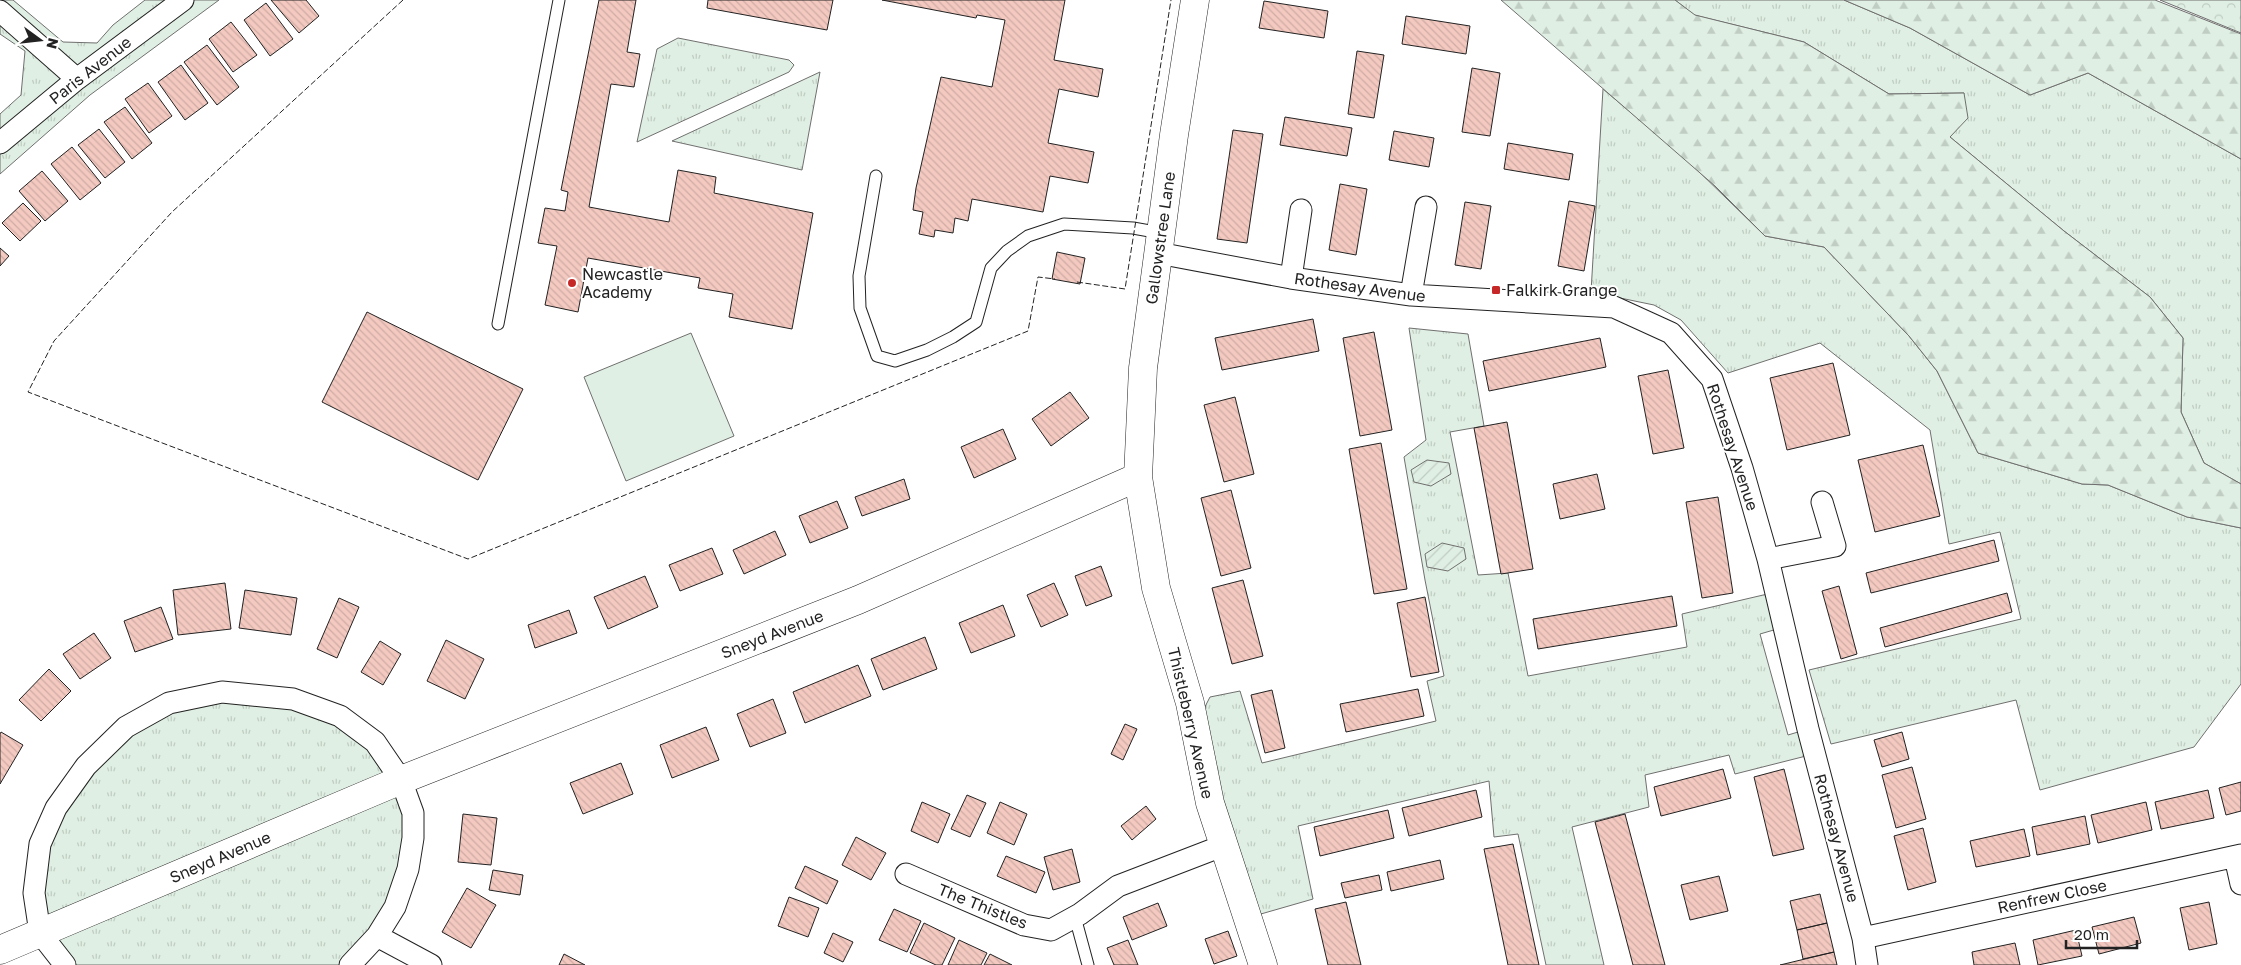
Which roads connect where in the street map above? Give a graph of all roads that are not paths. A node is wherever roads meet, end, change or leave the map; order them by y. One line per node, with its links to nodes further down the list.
1 (183, 0): 5 (street, Paris Avenue)
2 (559, 0): 13 (lane)
3 (1195, 0): 10 (street, Gallowstree Lane)
4 (0, 11): 5 (street)
5 (77, 79): 6 (street, Paris Avenue)
6 (0, 143)
7 (876, 176): 10 (lane)
8 (1426, 207): 12 (street)
9 (1301, 210): 11 (street)
10 (1159, 243): 11 (street, Rothesay Avenue); 14 (street, Gallowstree Lane)
11 (1291, 278): 12 (street, Rothesay Avenue)
12 (1411, 296): 16 (street, Rothesay Avenue)
13 (498, 324)
14 (1138, 477): 17 (street, Sneyd Avenue); 18 (street, Thistleberry Avenue)
15 (1822, 502): 16 (street)
16 (1768, 558): 25 (street, Rothesay Avenue)
17 (401, 780): 23 (street, Sneyd Avenue); 23 (street); 24 (street)
18 (1222, 846): 22 (street, The Thistles); 31 (street, Thistleberry Avenue)
19 (2238, 856): 21 (street); 25 (street, Renfrew Close)
20 (906, 874): 22 (street, The Thistles)
21 (2241, 884)
22 (1075, 917): 30 (lane)
23 (40, 934): 26 (street, Sneyd Avenue); 27 (street)
24 (377, 936): 28 (street); 29 (street)
25 (1863, 938): 32 (street, Rothesay Avenue)
26 (0, 950)
27 (66, 965)
28 (350, 965)
29 (431, 965)
30 (1088, 965)
31 (1263, 965)
32 (1867, 965)

